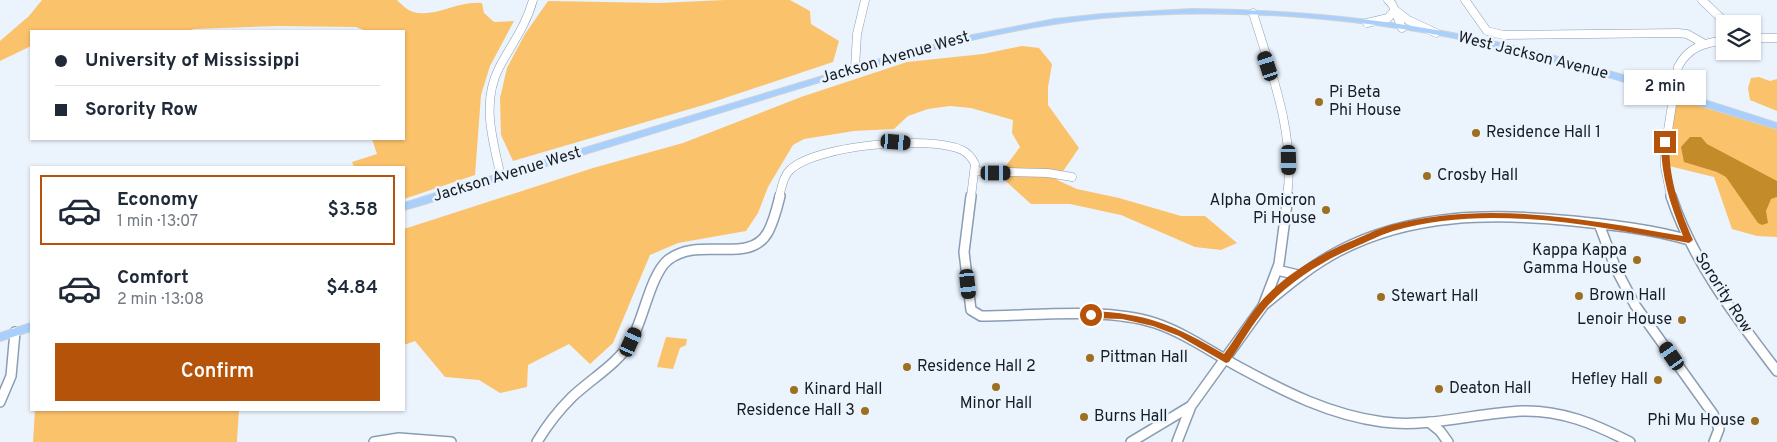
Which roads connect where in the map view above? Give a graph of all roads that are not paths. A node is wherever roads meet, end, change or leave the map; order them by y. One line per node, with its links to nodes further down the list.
1 (533, 0): 20 (street)
2 (865, 0): 16 (street)
3 (1388, 0): 6 (street)
4 (1466, 0): 15 (street)
5 (1702, 0): 8 (street)
6 (1395, 10): 9 (street); 10 (street); 11 (street)
7 (1253, 13): 9 (main road, Jackson Avenue West); 16 (main road, Jackson Avenue West); 25 (street)
8 (1718, 15)
9 (1367, 24): 10 (main road, Jackson Avenue West)
10 (1402, 28): 11 (main road, West Jackson Avenue)
11 (1436, 33): 17 (main road, West Jackson Avenue)
12 (1761, 38): 13 (street)
13 (1777, 38)
14 (1716, 41): 15 (street)
15 (1703, 43): 17 (street, Sorority Row)
16 (855, 68): 20 (main road, Jackson Avenue West)
17 (1675, 94): 18 (main road, West Jackson Avenue); 24 (street, Sorority Row)
18 (1777, 126)
19 (974, 171): 21 (street); 31 (street); 38 (street)
20 (501, 177): 22 (main road, Jackson Avenue West)
21 (1072, 177)
22 (405, 207)
23 (1599, 224): 24 (street); 26 (street); 43 (street)
24 (1689, 240): 32 (street, Sorority Row)
25 (1277, 270): 26 (street); 27 (street)
26 (1298, 275): 27 (street)
27 (1263, 306): 31 (street)
28 (30, 327): 29 (main road)
29 (15, 332): 30 (main road); 33 (street)
30 (0, 337)
31 (1226, 359): 34 (street); 35 (street)
32 (1777, 371)
33 (0, 402)
34 (1191, 406): 39 (street); 40 (street)
35 (1429, 422): 41 (street); 42 (street)
36 (374, 442): 37 (street)
37 (451, 442)
38 (536, 442)
39 (1131, 442)
40 (1177, 442)
41 (1448, 442)
42 (1630, 442)
43 (1714, 442)

